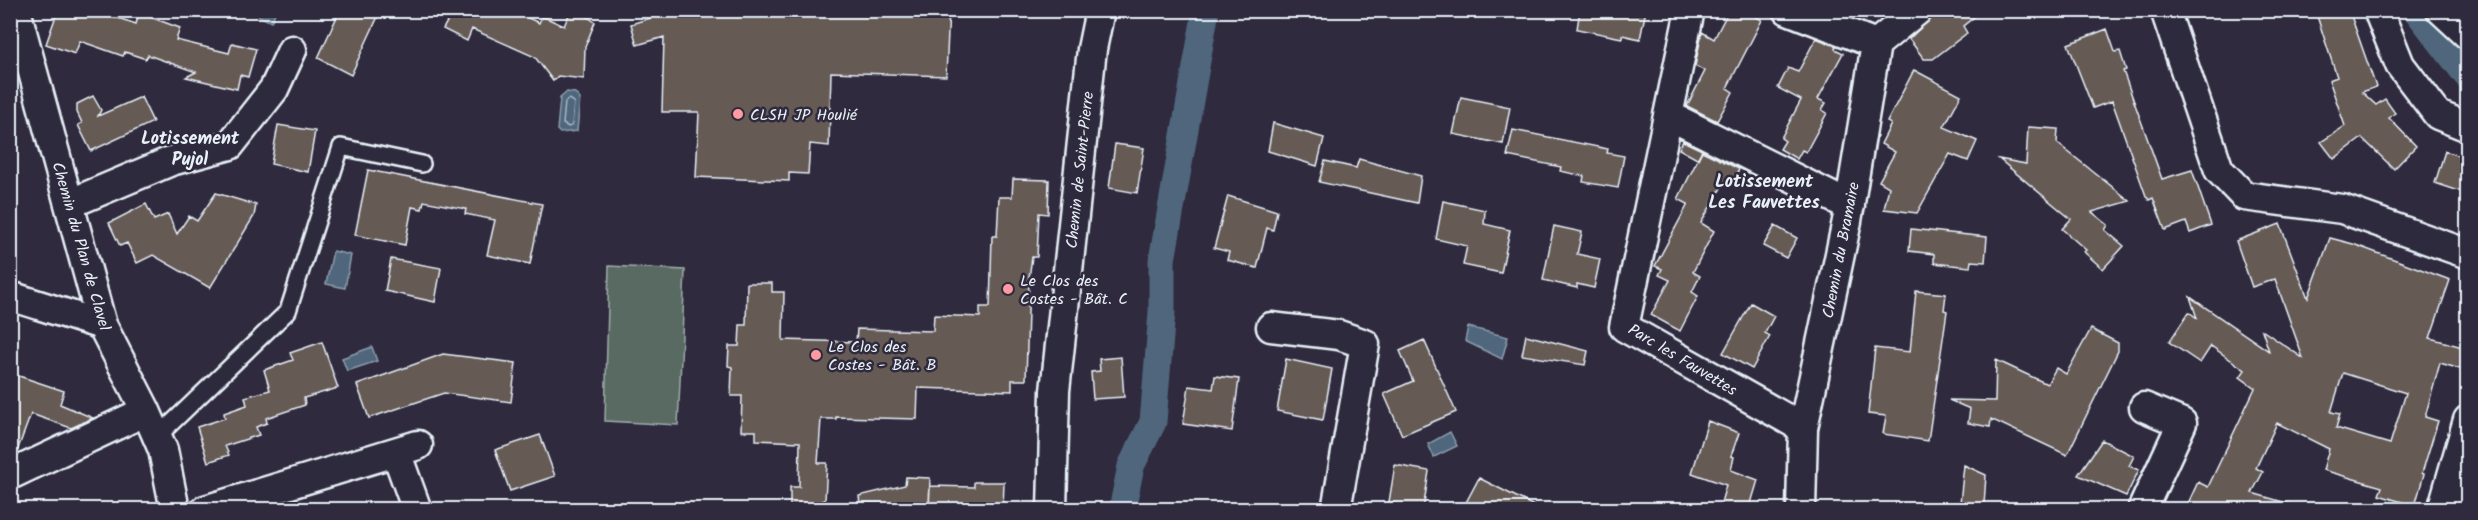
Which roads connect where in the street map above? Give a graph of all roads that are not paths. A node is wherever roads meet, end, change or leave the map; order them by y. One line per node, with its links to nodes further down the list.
1 (15, 10): 15 (street, Chemin du Plan de Clavel)
2 (1100, 10): 30 (street, Chemin de Saint-Pierre)
3 (1690, 10): 12 (street, Parc les Fauvettes)
4 (1788, 10): 10 (street)
5 (1918, 10): 10 (street)
6 (2165, 10): 17 (street)
7 (2378, 10): 13 (street)
8 (2441, 10): 9 (street)
9 (2468, 35)
10 (1876, 44): 16 (street, Chemin du Bramaire)
11 (292, 50): 15 (street)
12 (1668, 115): 16 (street); 24 (street, Parc les Fauvettes)
13 (2468, 127)
14 (422, 164): 25 (lane)
15 (69, 204): 19 (street, Chemin du Plan de Clavel)
16 (1850, 206): 24 (street, Chemin du Bramaire)
17 (2468, 254)
18 (10, 297): 19 (street)
19 (102, 325): 22 (street, Chemin du Plan de Clavel)
20 (1271, 327): 31 (street)
21 (2144, 407): 33 (street)
22 (146, 411): 25 (street, Chemin du Plan de Clavel); 26 (street)
23 (2468, 420): 34 (street)
24 (1803, 428): 32 (street, Chemin du Bramaire)
25 (157, 436): 27 (street, Chemin du Plan de Clavel)
26 (10, 475)
27 (175, 510)
28 (205, 510): 29 (street)
29 (417, 510)
30 (1052, 510)
31 (1336, 510)
32 (1801, 510)
33 (2142, 510)
34 (2442, 510)

